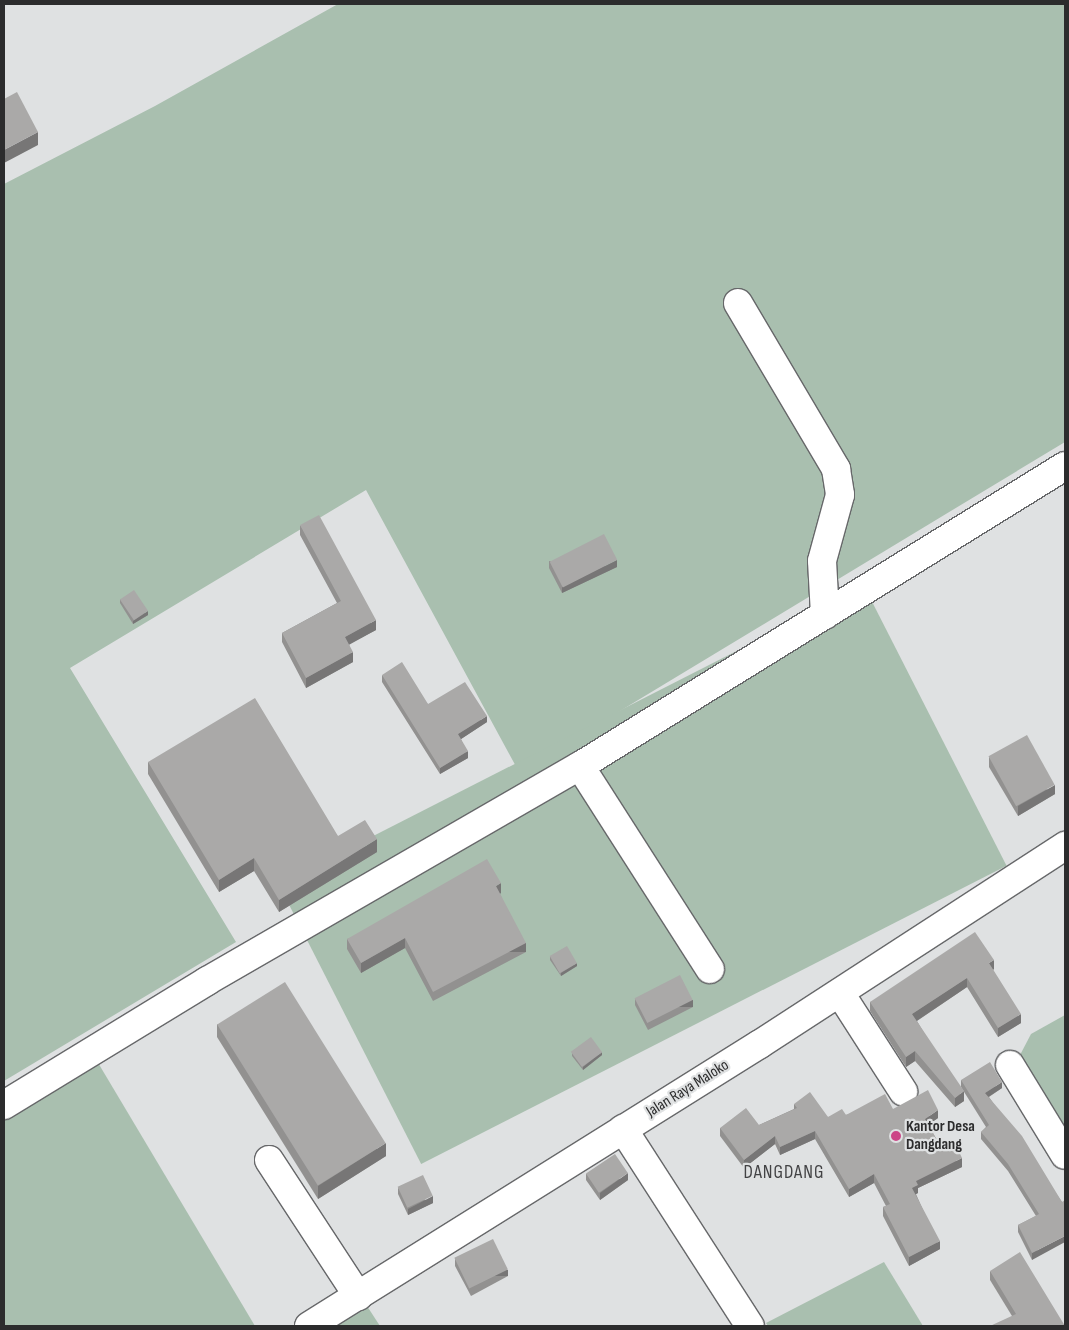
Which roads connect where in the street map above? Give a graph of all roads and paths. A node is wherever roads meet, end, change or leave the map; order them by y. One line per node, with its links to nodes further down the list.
1 (738, 303): 3 (street)
2 (1065, 466): 3 (street)
3 (826, 616): 4 (street)
4 (580, 766): 6 (street); 10 (street)
5 (1065, 846): 7 (street, Jalan Raya Maloko)
6 (710, 968)
7 (840, 993): 9 (street); 11 (street, Jalan Raya Maloko)
8 (1010, 1065): 12 (street)
9 (903, 1091)
10 (4, 1104)
11 (623, 1129): 14 (street, Jalan Raya Maloko); 16 (street)
12 (1065, 1155)
13 (269, 1160): 14 (street)
14 (358, 1296): 15 (street, Jalan Raya Maloko)
15 (309, 1326)
16 (750, 1326)

